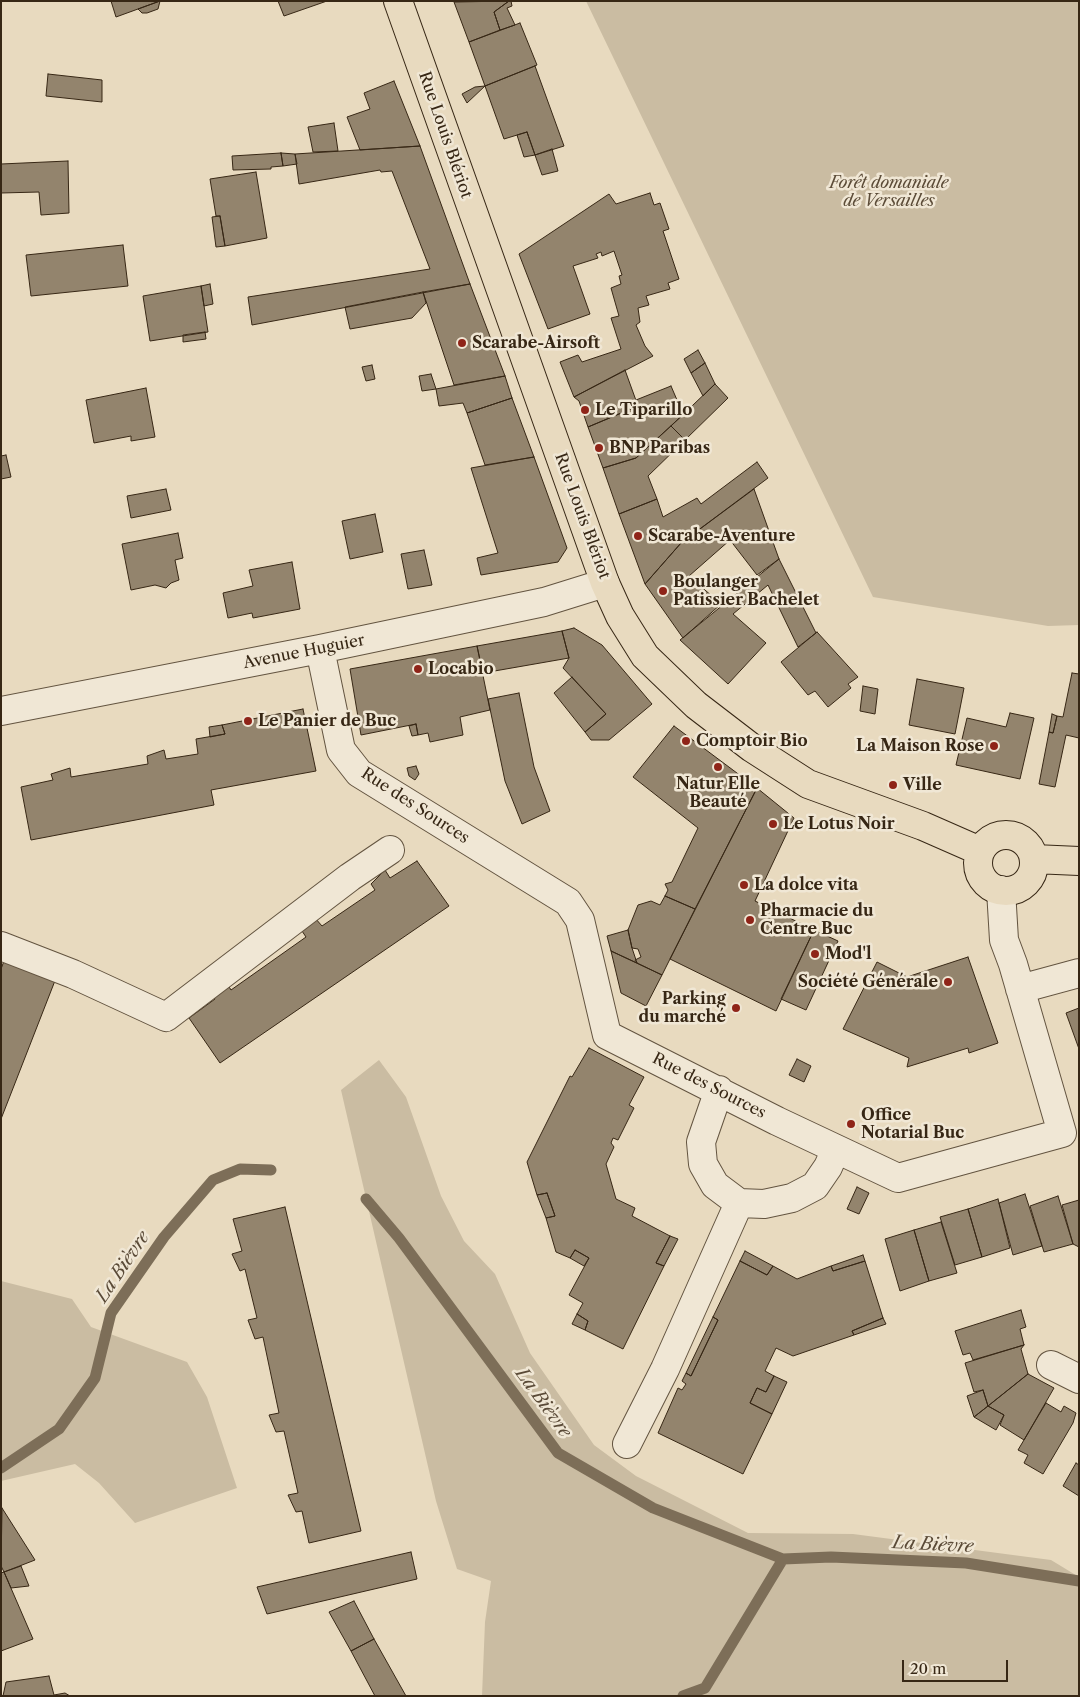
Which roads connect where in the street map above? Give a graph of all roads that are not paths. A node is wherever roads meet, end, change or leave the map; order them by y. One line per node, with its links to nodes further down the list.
1 (398, 1): 2 (main road, Rue Louis Blériot)
2 (605, 583): 3 (street, Avenue Huguier); 6 (main road, Rue Louis Blériot)
3 (320, 650): 4 (street, Avenue Huguier); 13 (street, Rue des Sources)
4 (1, 711)
5 (390, 850): 10 (street)
6 (980, 851): 7 (main road); 9 (main road)
7 (1034, 859): 8 (main road); 9 (main road)
8 (1079, 861)
9 (1001, 890): 12 (street, Rue des Sources)
10 (1, 946)
11 (1079, 973): 12 (street)
12 (1020, 989): 14 (street, Rue des Sources)
13 (719, 1090): 15 (street, Rue des Sources); 16 (street)
14 (1070, 1138): 15 (street, Rue des Sources)
15 (836, 1150): 16 (street)
16 (738, 1203): 19 (street)
17 (1051, 1365): 18 (street)
18 (1079, 1379)
19 (627, 1444)

